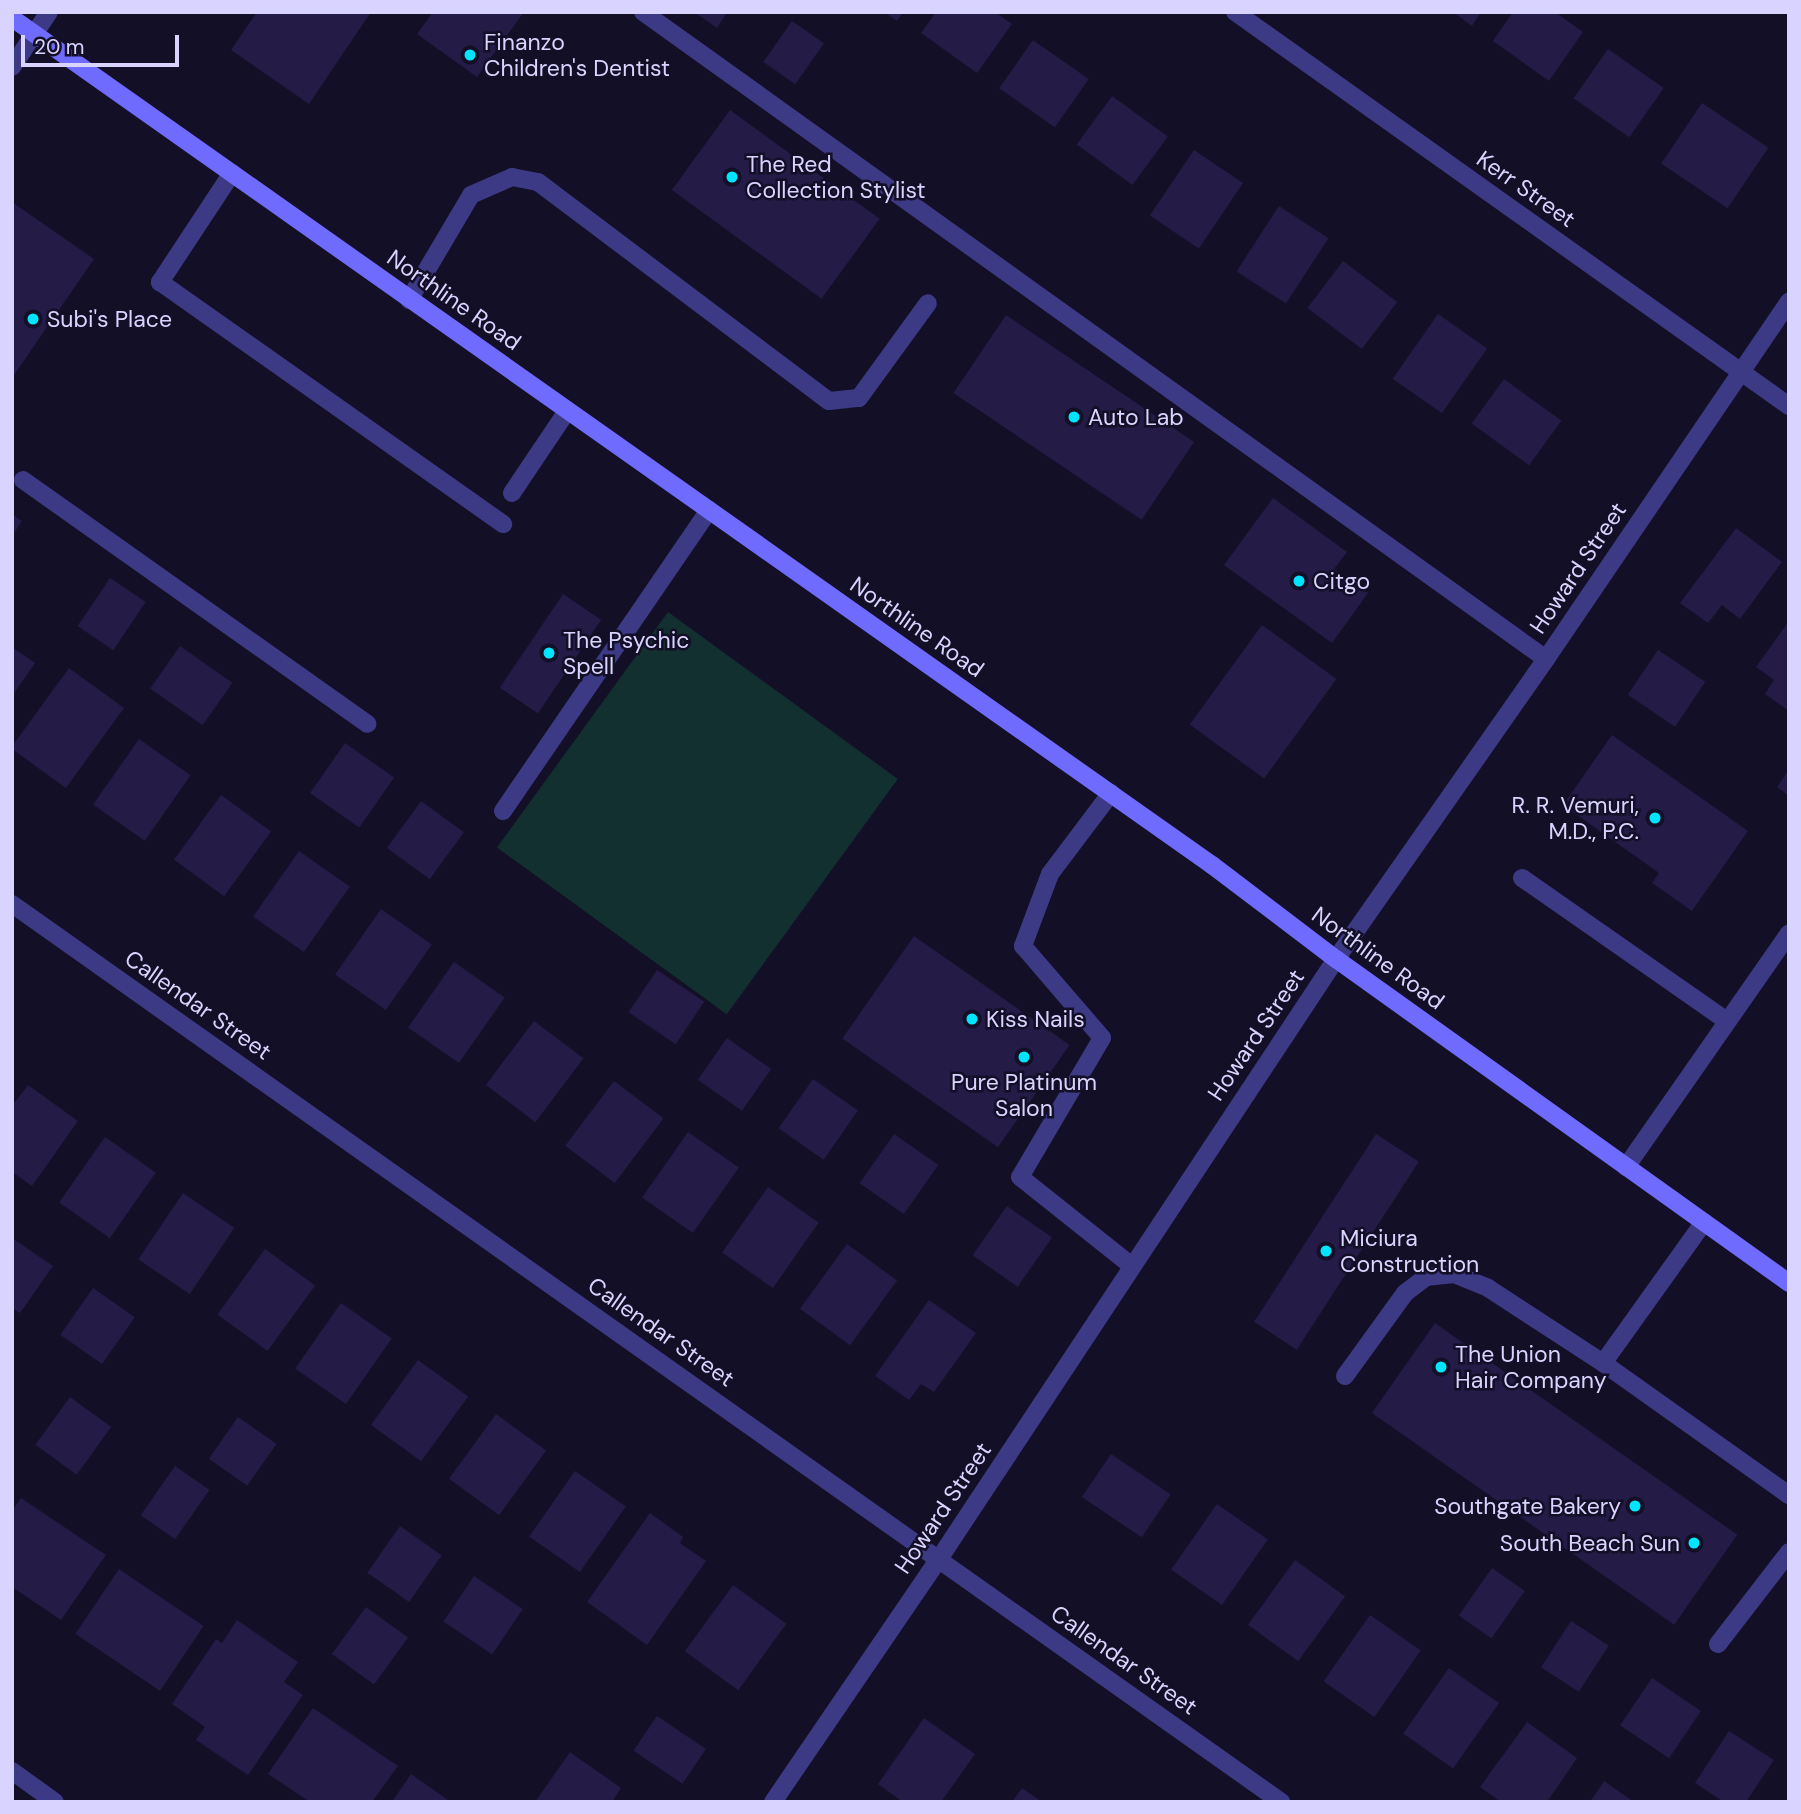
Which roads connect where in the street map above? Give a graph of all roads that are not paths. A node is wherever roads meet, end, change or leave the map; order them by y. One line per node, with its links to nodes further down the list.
1 (49, 12): 5 (street)
2 (643, 12): 18 (street)
3 (1235, 12): 11 (street, Kerr Street)
4 (12, 18): 5 (main road, Northline Road)
5 (34, 34): 6 (street); 7 (main road, Northline Road)
6 (12, 67)
7 (232, 173): 8 (main road, Northline Road); 17 (street)
8 (409, 300): 10 (street); 13 (main road, Northline Road)
9 (1789, 302): 11 (street, Howard Street)
10 (928, 303)
11 (1741, 372): 12 (street, Kerr Street); 18 (street, Howard Street)
12 (1789, 406)
13 (568, 411): 15 (street); 16 (main road, Northline Road)
14 (23, 480): 19 (street)
15 (512, 493)
16 (709, 510): 20 (main road, Northline Road); 21 (street)
17 (503, 524)
18 (1546, 659): 25 (street, Howard Street)
19 (367, 724)
20 (1111, 793): 25 (main road, Northline Road); 29 (street)
21 (503, 811)
22 (1522, 878): 26 (street)
23 (12, 904): 35 (street, Callendar Street)
24 (1789, 933): 26 (street)
25 (1336, 959): 27 (main road, Northline Road); 29 (street, Howard Street)
26 (1727, 1021): 27 (street)
27 (1626, 1167): 28 (main road, Northline Road)
28 (1704, 1222): 30 (main road, Northline Road); 31 (street)
29 (1132, 1266): 35 (street, Howard Street)
30 (1789, 1283)
31 (1603, 1363): 32 (street); 33 (street)
32 (1345, 1376)
33 (1789, 1495)
34 (1789, 1552): 36 (street)
35 (939, 1559): 39 (street, Howard Street); 40 (street, Callendar Street)
36 (1718, 1644)
37 (12, 1771): 38 (street)
38 (55, 1802)
39 (773, 1802)
40 (1281, 1802)

